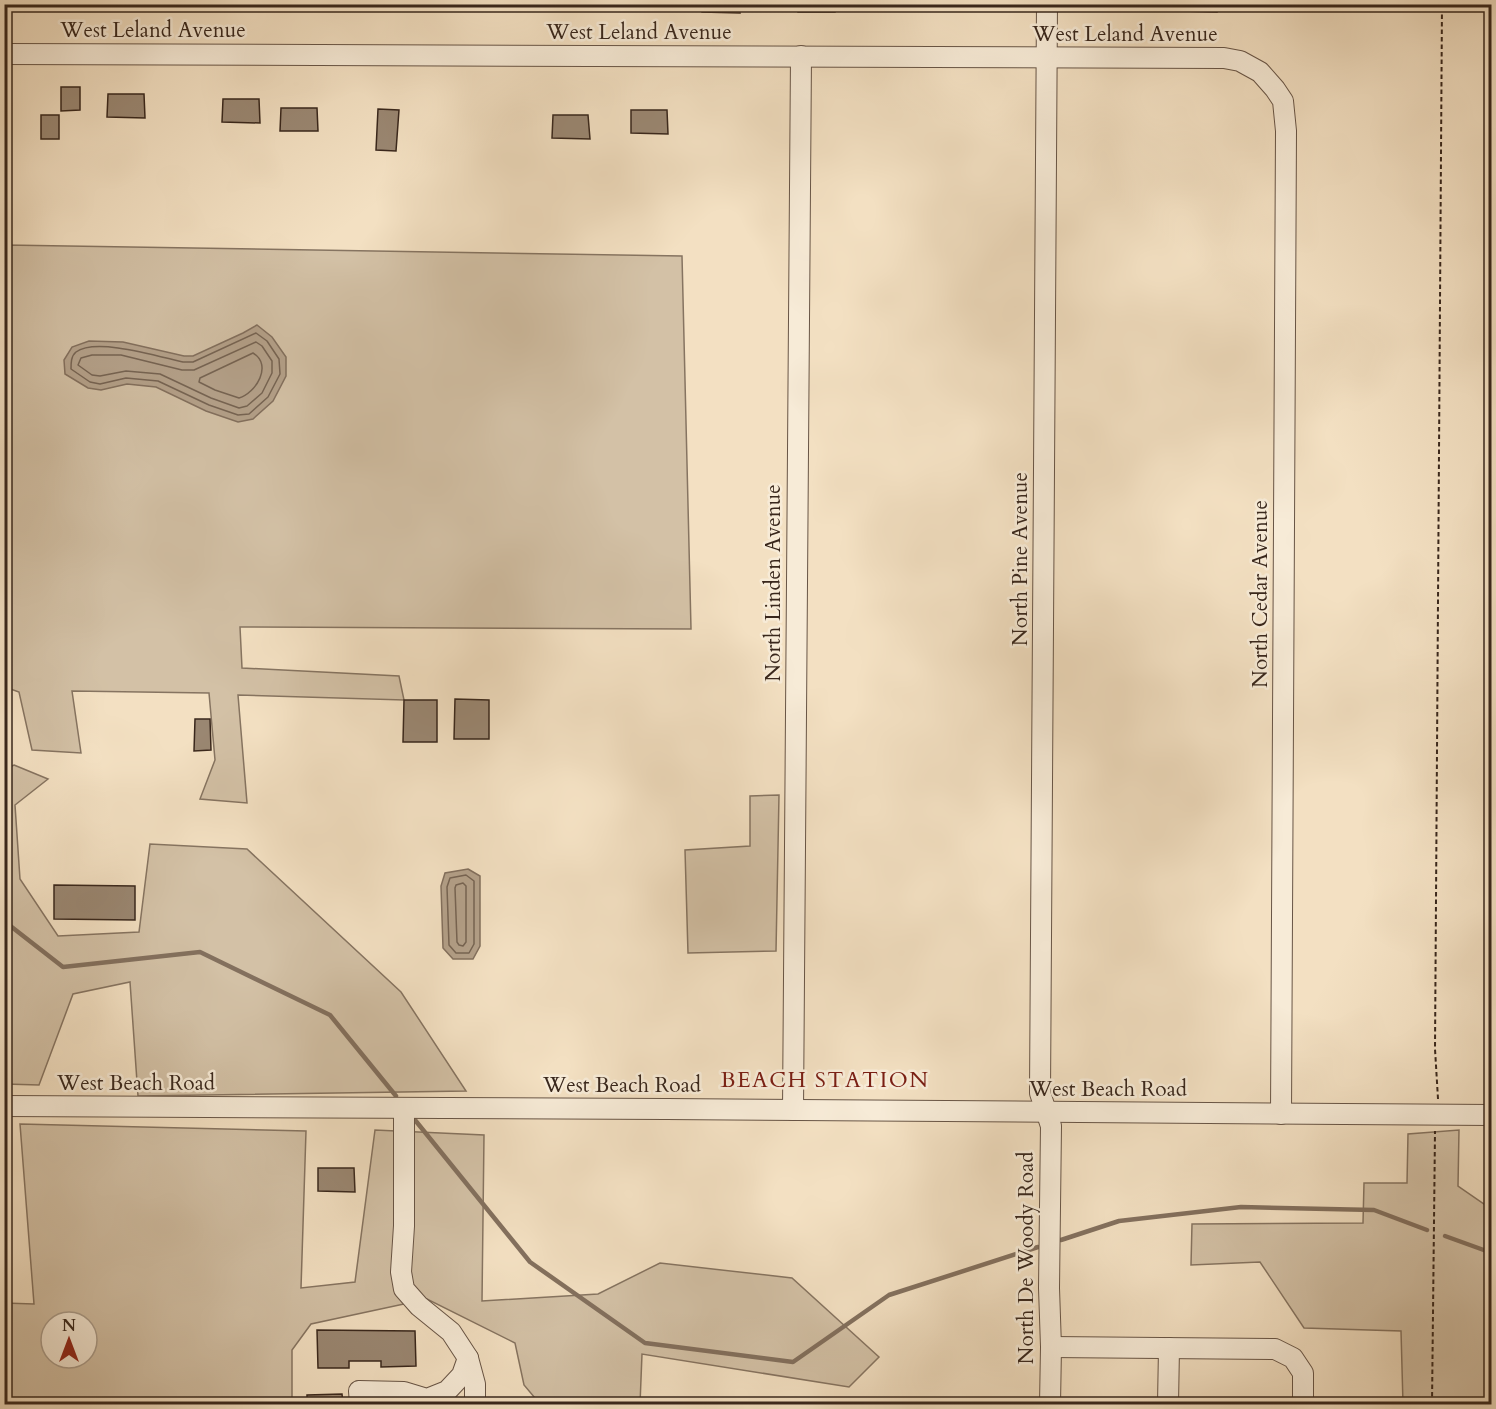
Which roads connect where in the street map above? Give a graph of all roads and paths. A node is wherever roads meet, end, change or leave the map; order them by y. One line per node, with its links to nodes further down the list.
1 (1047, 4): 5 (street, North Pine Avenue)
2 (1442, 4): 7 (path)
3 (4, 54): 4 (street, West Leland Avenue)
4 (801, 56): 5 (street, West Leland Avenue); 10 (street, North Linden Avenue)
5 (1047, 57): 6 (street, West Leland Avenue); 11 (street, North Pine Avenue)
6 (1266, 80): 12 (street, North Cedar Avenue)
7 (1438, 1101)
8 (4, 1106): 9 (street, West Beach Road)
9 (404, 1108): 10 (street, West Beach Road); 17 (street)
10 (793, 1110): 11 (street, West Beach Road)
11 (1046, 1112): 12 (street, West Beach Road); 15 (street, North De Woody Road)
12 (1281, 1114): 13 (street, West Beach Road)
13 (1491, 1115)
14 (1436, 1128): 23 (path)
15 (1051, 1347): 16 (street); 20 (street, North De Woody Road)
16 (1170, 1348): 21 (street); 22 (street)
17 (468, 1358): 18 (street); 19 (street)
18 (360, 1404)
19 (475, 1404)
20 (1050, 1404)
21 (1168, 1404)
22 (1303, 1404)
23 (1432, 1404)

